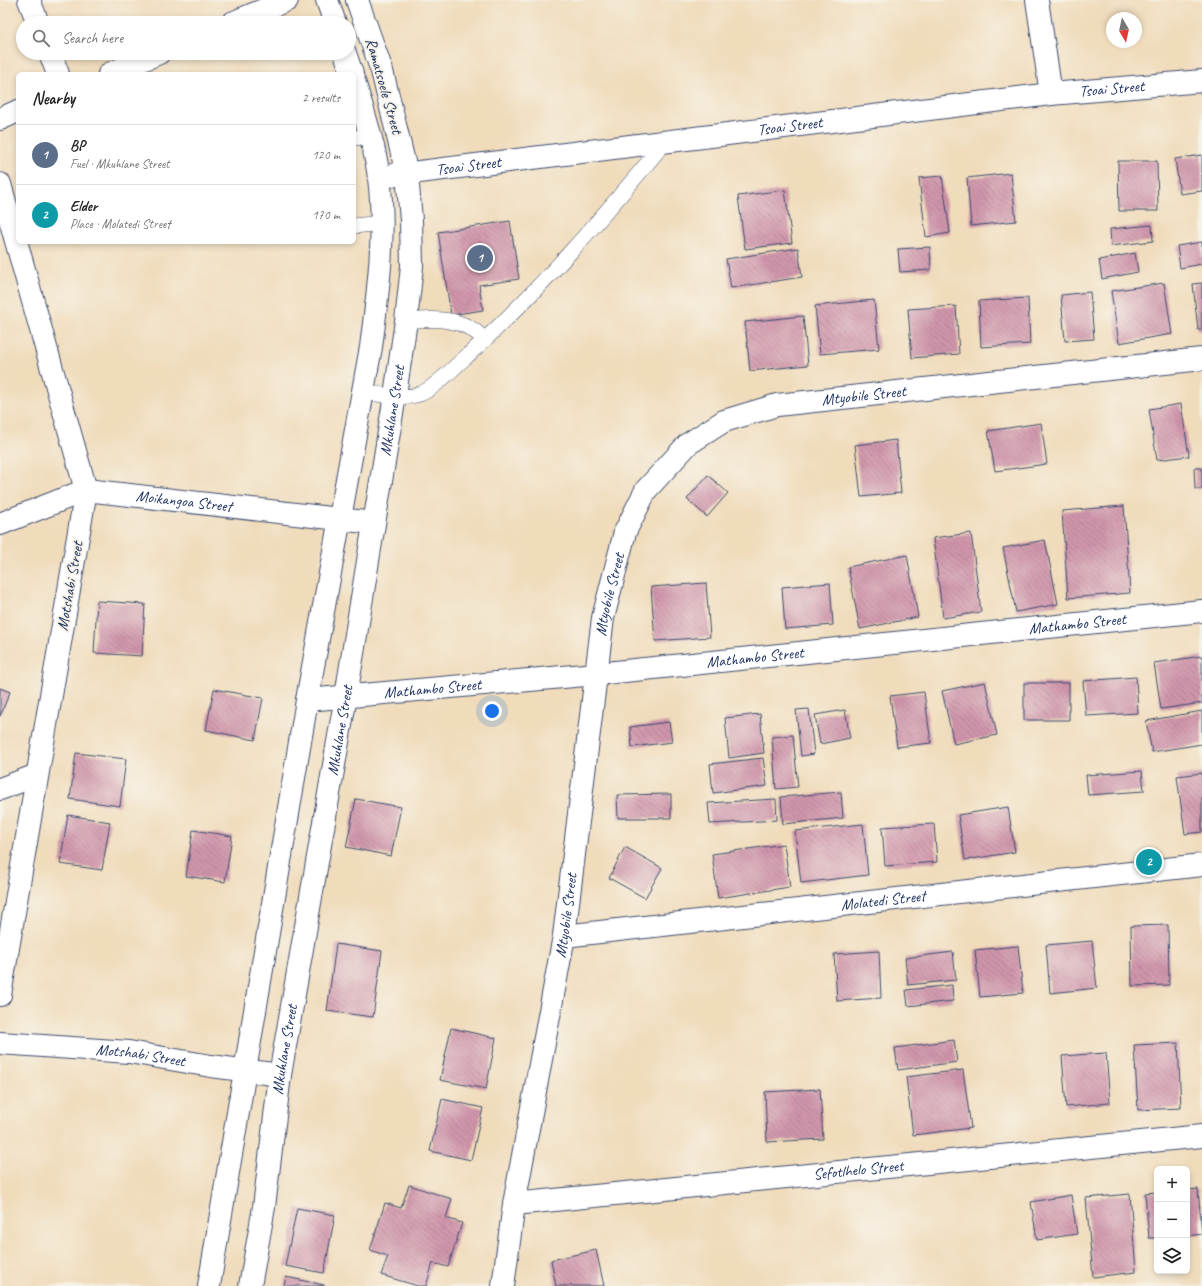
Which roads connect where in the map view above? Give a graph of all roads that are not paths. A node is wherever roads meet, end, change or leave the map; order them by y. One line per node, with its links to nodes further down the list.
1 (29, 0): 6 (street)
2 (287, 0): 7 (street)
3 (327, 0): 8 (street)
4 (356, 0): 22 (street, Ramatsoele Street)
5 (1037, 0): 16 (street)
6 (35, 16)
7 (249, 16)
8 (332, 16)
9 (53, 60): 12 (street)
10 (142, 60): 13 (street)
11 (347, 60): 14 (street, Ramatsoele Street)
12 (57, 72)
13 (113, 72)
14 (351, 72)
15 (1202, 81): 16 (street, Tsoai Street)
16 (1051, 94): 21 (street, Tsoai Street)
17 (356, 95): 20 (street, Ramatsoele Street)
18 (16, 112): 19 (street)
19 (0, 119)
20 (362, 137): 23 (street, Ramatsoele Street)
21 (665, 142): 22 (street, Tsoai Street); 30 (lane)
22 (407, 174): 23 (street, Tsoai Street); 29 (street, Mkuhlane Street)
23 (379, 177): 25 (street, Mkuhlane Street)
24 (0, 184): 27 (street, Motshabi Street)
25 (381, 223): 26 (lane); 32 (street, Mkuhlane Street)
26 (356, 226)
27 (16, 241)
28 (17, 244): 34 (street, Motshabi Street)
29 (406, 321): 30 (lane); 33 (street, Mkuhlane Street)
30 (484, 340): 33 (lane)
31 (1202, 359): 39 (street, Mtyobile Street)
32 (362, 392): 33 (lane); 35 (street, Mkuhlane Street)
33 (395, 395): 36 (street, Mkuhlane Street)
34 (86, 490): 35 (street, Moikangoa Street); 37 (street, Moikangoa Street); 42 (street, Motshabi Street)
35 (339, 518): 36 (street, Moikangoa Street); 41 (street, Mkuhlane Street)
36 (374, 523): 40 (street, Mkuhlane Street)
37 (0, 524)
38 (1202, 611): 39 (street, Mathambo Street)
39 (596, 674): 40 (street, Mathambo Street); 45 (street, Mtyobile Street)
40 (346, 696): 41 (street, Mathambo Street); 49 (street, Mkuhlane Street)
41 (307, 700): 48 (street, Mkuhlane Street)
42 (37, 775): 43 (street); 46 (street, Motshabi Street)
43 (0, 789)
44 (1202, 865): 45 (street, Molatedi Street)
45 (564, 936): 51 (street, Mtyobile Street)
46 (0, 995)
47 (0, 1043): 48 (street, Motshabi Street)
48 (245, 1069): 49 (street, Motshabi Street); 52 (street, Mkuhlane Street)
49 (280, 1075): 53 (street, Mkuhlane Street)
50 (1202, 1136): 51 (street, Sefotlhelo Street)
51 (514, 1204): 54 (street, Mtyobile Street)
52 (209, 1286)
53 (250, 1286)
54 (503, 1286)

